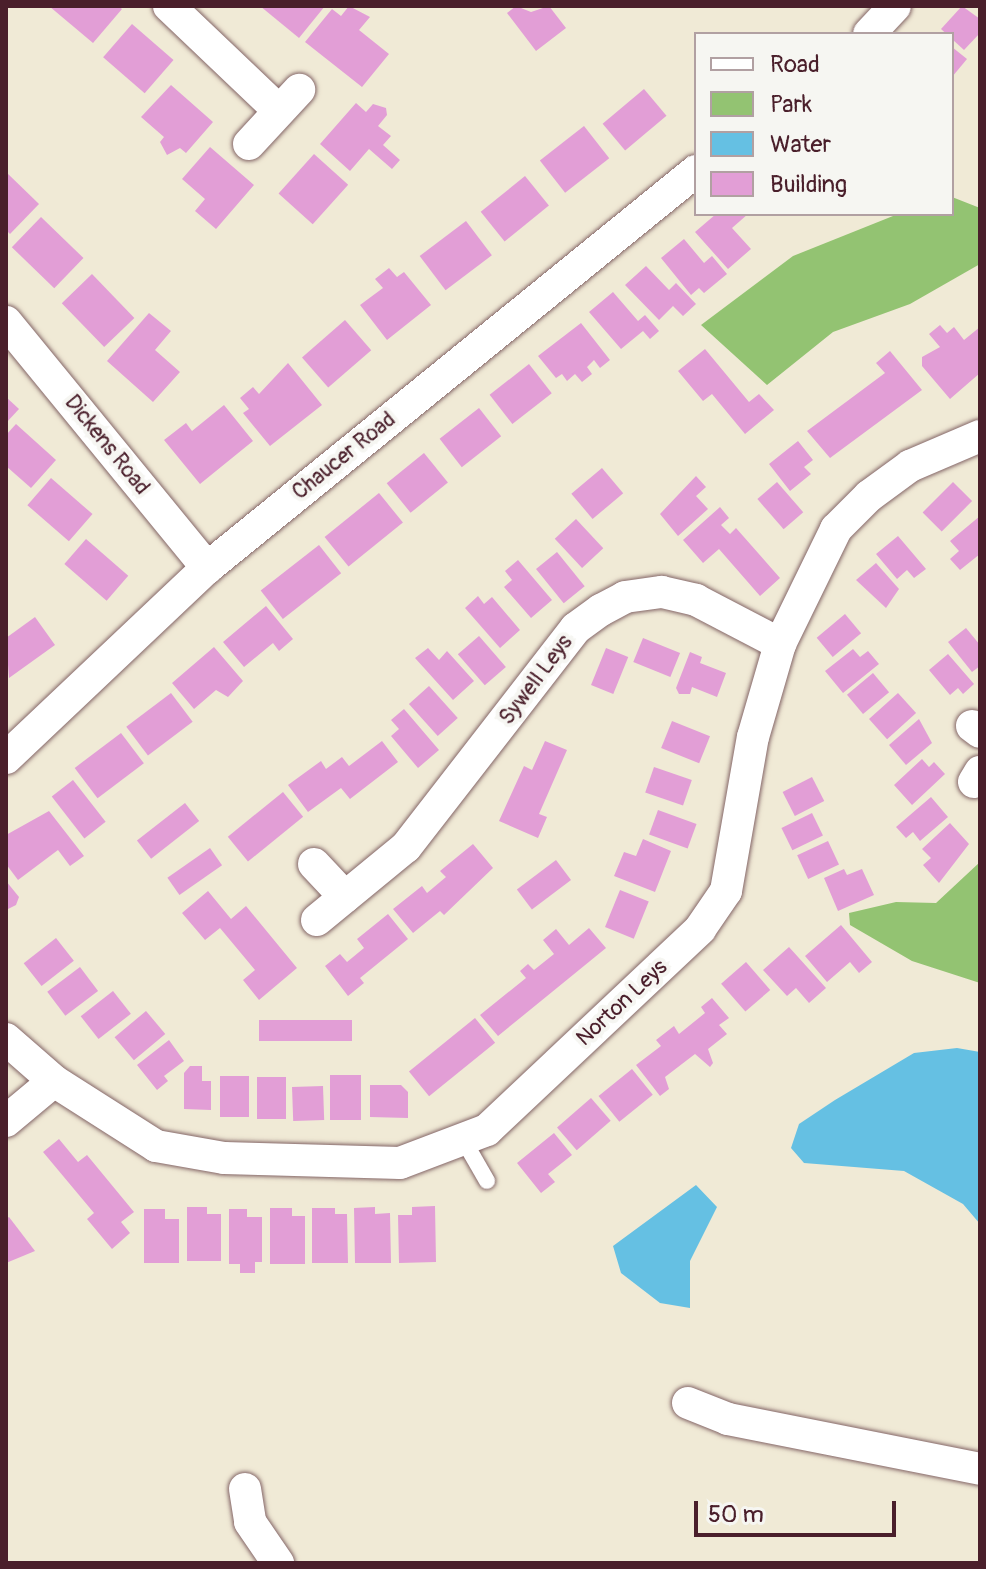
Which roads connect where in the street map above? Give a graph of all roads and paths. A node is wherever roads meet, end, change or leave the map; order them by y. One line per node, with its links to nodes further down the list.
1 (169, 6): 4 (street)
2 (895, 6): 3 (street)
3 (871, 32)
4 (249, 144)
5 (694, 173): 8 (street, Chaucer Road)
6 (6, 322): 8 (street, Dickens Road)
7 (979, 439): 9 (street, Norton Leys)
8 (207, 568): 10 (street, Chaucer Road)
9 (780, 644): 12 (street, Sywell Leys); 17 (street, Norton Leys)
10 (6, 758)
11 (314, 864): 12 (street)
12 (345, 897): 13 (street, Sywell Leys)
13 (317, 920)
14 (6, 1039): 15 (street, Norton Leys)
15 (54, 1081): 16 (street); 17 (street, Norton Leys)
16 (6, 1121)
17 (464, 1141): 18 (lane)
18 (487, 1181)
19 (688, 1403): 20 (street)
20 (980, 1469)
21 (245, 1489): 22 (street)
22 (278, 1563)

